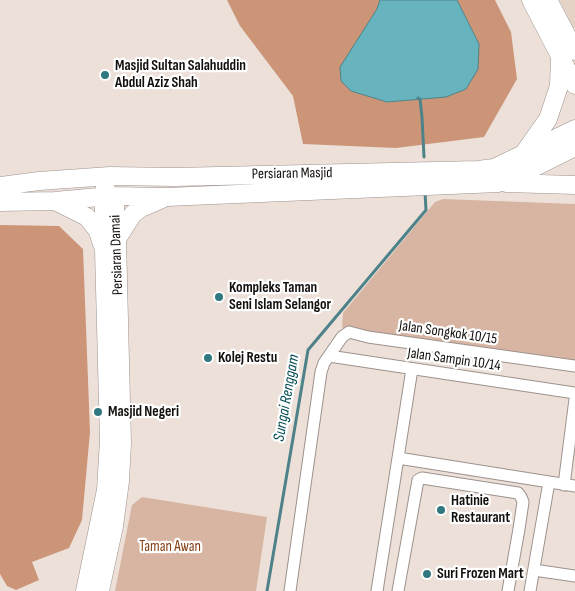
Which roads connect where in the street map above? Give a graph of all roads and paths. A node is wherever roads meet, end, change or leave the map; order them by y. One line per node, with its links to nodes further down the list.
1 (531, 0): 3 (main road)
2 (548, 0): 3 (main road)
3 (571, 52): 4 (main road); 7 (main road)
4 (575, 85)
5 (575, 129): 7 (main road, Persiaran Masjid)
6 (575, 147): 9 (main road, Persiaran Masjid)
7 (522, 155): 8 (main road, Persiaran Masjid)
8 (175, 177): 11 (main road, Persiaran Masjid); 12 (main road)
9 (498, 183): 10 (main road); 13 (main road, Persiaran Masjid)
10 (575, 184)
11 (0, 186): 12 (main road)
12 (110, 196): 13 (main road, Persiaran Masjid); 14 (main road, Persiaran Masjid); 16 (main road, Persiaran Damai)
13 (167, 197): 16 (main road)
14 (55, 201): 15 (main road, Persiaran Masjid); 16 (main road)
15 (0, 202)
16 (111, 245): 25 (main road, Persiaran Damai)
17 (329, 356): 18 (street, Jalan Songkok 10/15); 19 (street, Jalan Sampin 10/14); 36 (street)
18 (575, 366)
19 (412, 369): 20 (street, Jalan Sampin 10/14); 22 (street)
20 (575, 393)
21 (575, 399): 24 (street)
22 (398, 458): 23 (street); 26 (street)
23 (549, 482): 24 (street); 29 (street)
24 (570, 485)
25 (112, 487): 34 (main road, Persiaran Damai); 35 (main road, Persiaran Damai)
26 (388, 522): 27 (street); 30 (street)
27 (410, 526): 28 (street); 31 (street)
28 (519, 528): 29 (street); 39 (street)
29 (540, 532): 32 (street)
30 (382, 564): 31 (street); 37 (street)
31 (402, 568): 38 (street)
32 (534, 570): 33 (street); 40 (street)
33 (575, 576)
34 (85, 591)
35 (100, 591)
36 (290, 591)
37 (378, 591)
38 (398, 591)
39 (510, 591)
40 (530, 591)

